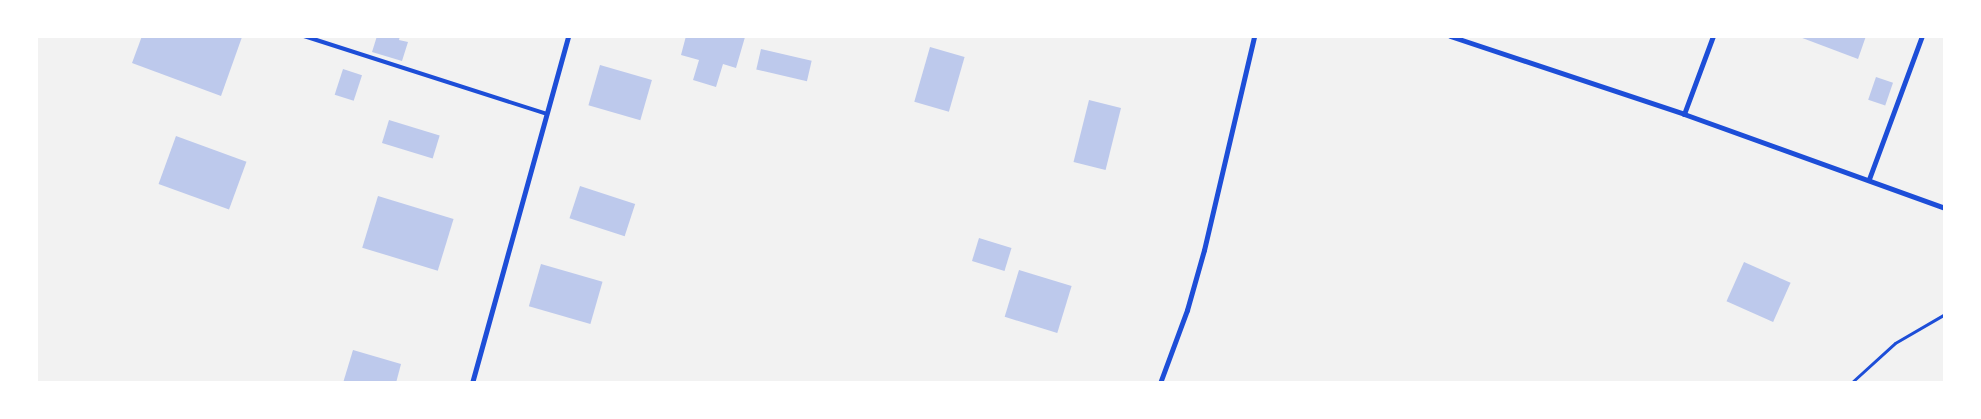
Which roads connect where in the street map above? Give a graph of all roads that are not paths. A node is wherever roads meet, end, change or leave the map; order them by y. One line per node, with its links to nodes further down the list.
1 (304, 36): 7 (lane)
2 (568, 36): 7 (street)
3 (1254, 36): 12 (street)
4 (1450, 36): 8 (street)
5 (1713, 36): 8 (street)
6 (1922, 36): 9 (street)
7 (547, 114): 11 (street)
8 (1684, 114): 9 (street)
9 (1869, 179): 10 (street)
10 (1945, 208)
11 (472, 383)
12 (1160, 383)

